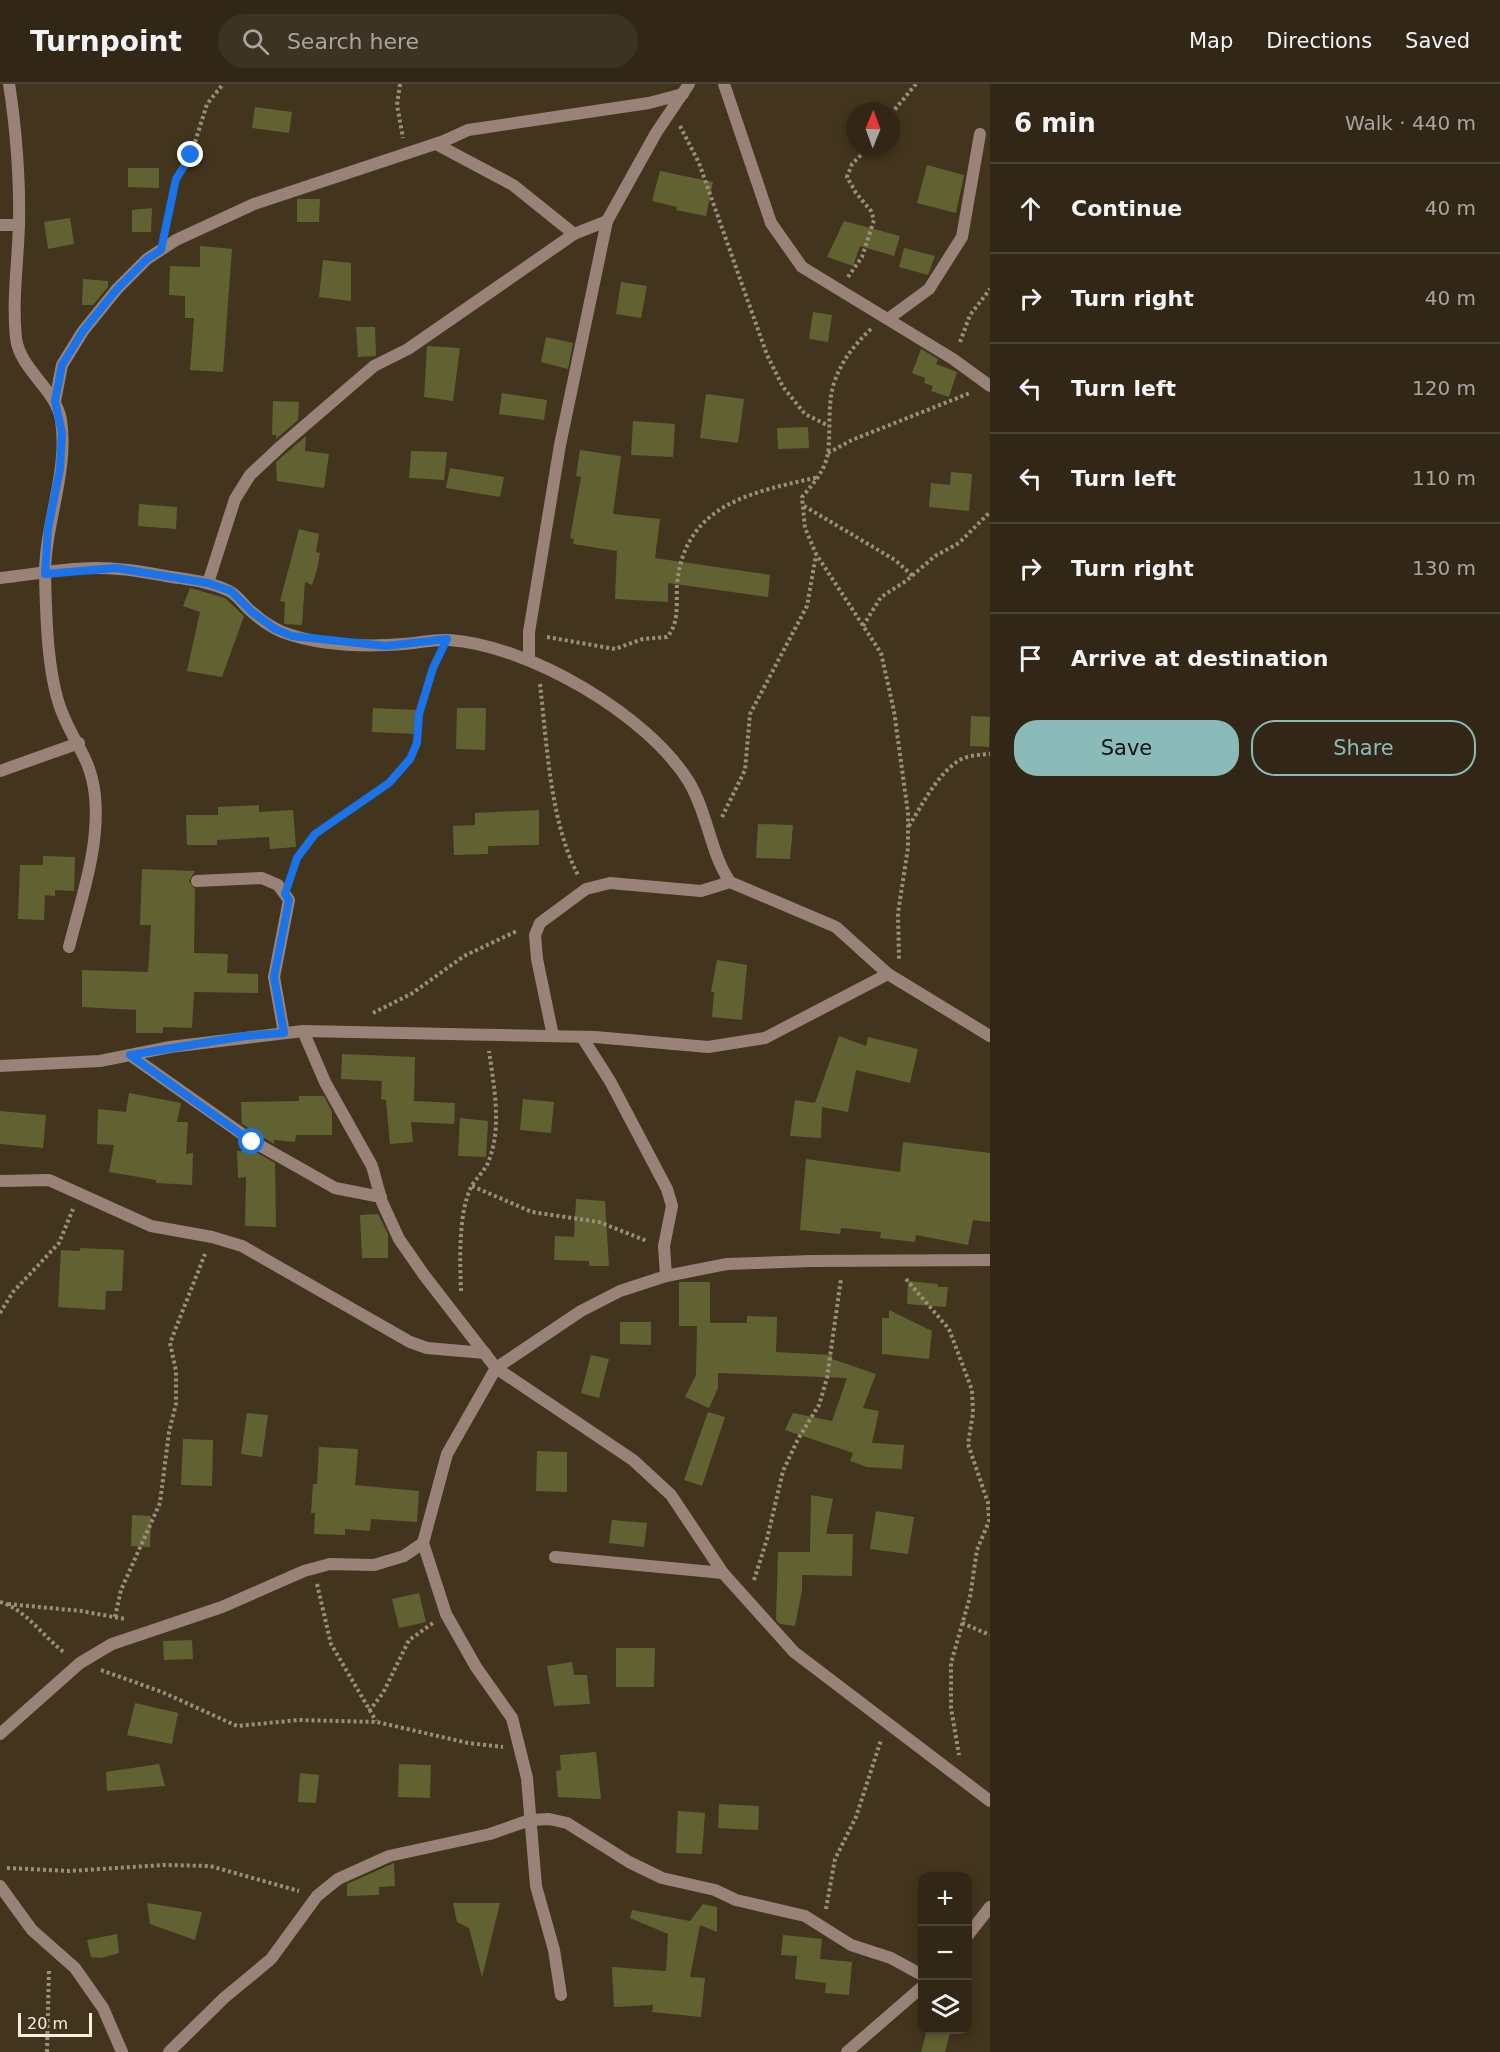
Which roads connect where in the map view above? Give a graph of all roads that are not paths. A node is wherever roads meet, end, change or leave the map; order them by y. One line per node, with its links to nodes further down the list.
1 (9, 84): 8 (street)
2 (724, 84): 10 (street)
3 (686, 89): 5 (street); 6 (street)
4 (980, 134): 10 (street)
5 (436, 144): 9 (street); 12 (street)
6 (607, 220): 9 (street); 16 (street)
7 (0, 225): 8 (street)
8 (19, 225): 12 (street)
9 (574, 234): 15 (street)
10 (885, 318): 11 (street)
11 (988, 385)
12 (55, 401): 13 (street)
13 (45, 574): 14 (street); 15 (street); 17 (street)
14 (0, 578)
15 (208, 583): 16 (street)
16 (533, 663): 20 (street)
17 (79, 743): 18 (street); 21 (street)
18 (0, 771)
19 (197, 881): 24 (street)
20 (730, 882): 22 (street); 25 (street)
21 (69, 947)
22 (888, 974): 26 (street); 27 (street)
23 (303, 1032): 24 (street); 25 (street); 31 (street)
24 (284, 1033): 28 (street)
25 (554, 1036): 27 (street)
26 (990, 1036)
27 (582, 1037): 33 (street)
28 (130, 1055): 29 (street); 31 (street)
29 (0, 1065)
30 (0, 1181): 34 (street)
31 (381, 1197): 34 (street)
32 (990, 1260): 33 (street)
33 (666, 1275): 35 (street)
34 (485, 1353): 35 (street)
35 (496, 1368): 36 (street); 38 (street)
36 (423, 1543): 39 (street); 41 (street)
37 (555, 1557): 38 (street)
38 (723, 1573): 40 (street)
39 (0, 1734)
40 (990, 1801)
41 (530, 1820): 45 (street); 47 (street); 49 (street)
42 (0, 1886): 48 (street)
43 (990, 1907): 44 (street)
44 (972, 1930)
45 (918, 1973)
46 (918, 1990): 50 (street)
47 (561, 1995)
48 (122, 2052)
49 (169, 2052)
50 (847, 2052)

